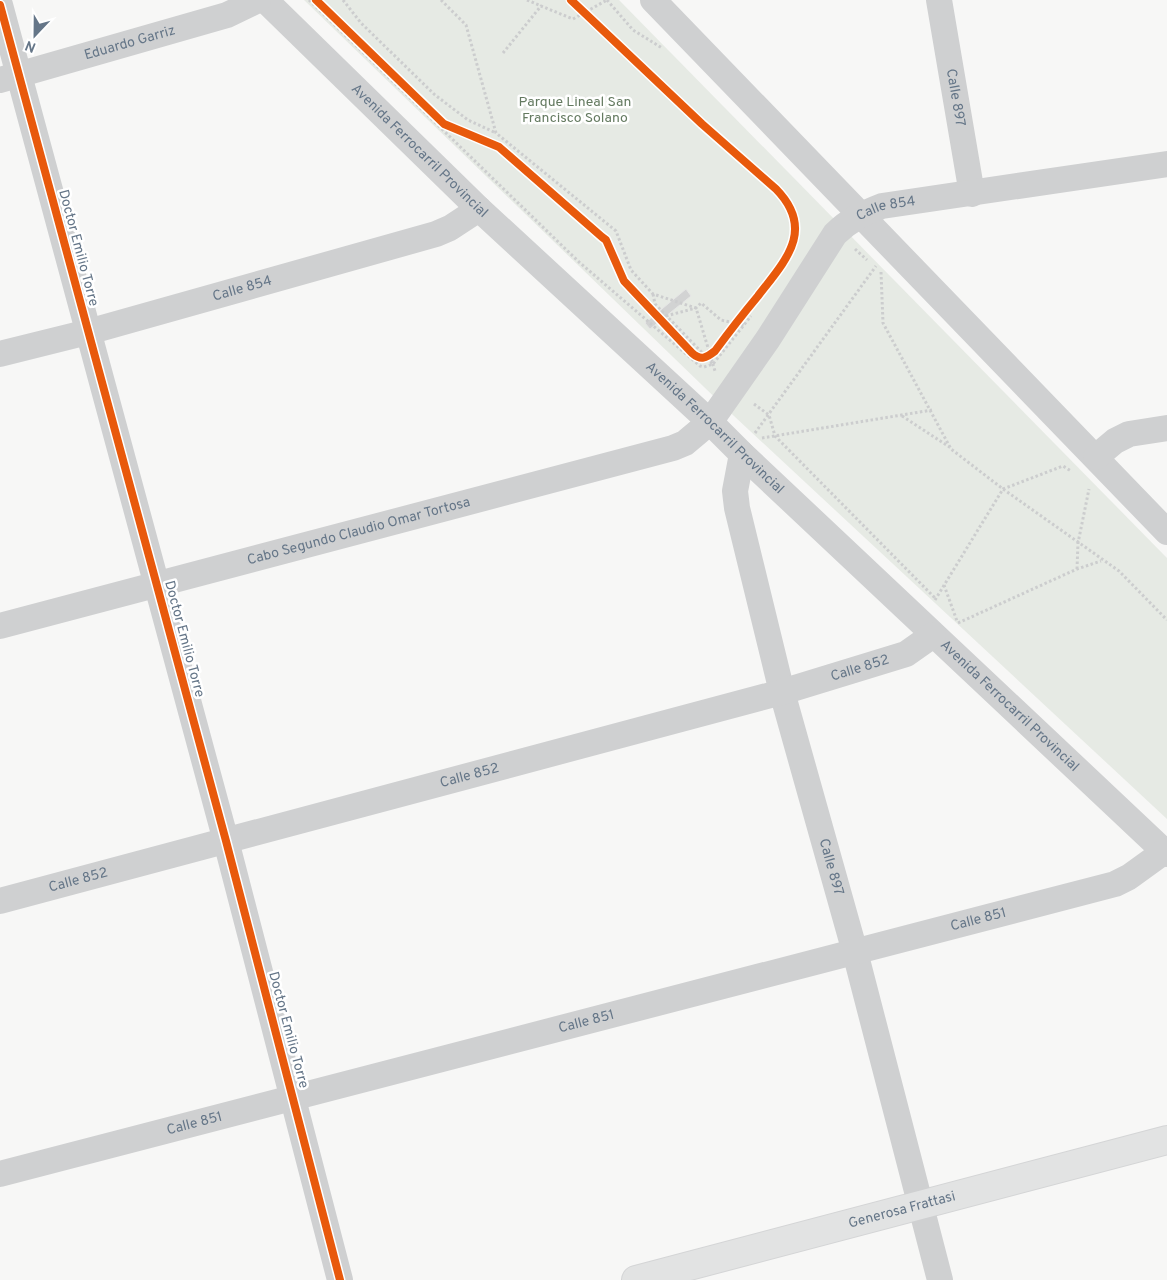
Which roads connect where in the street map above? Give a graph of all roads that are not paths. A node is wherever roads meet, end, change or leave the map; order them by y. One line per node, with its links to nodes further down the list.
1 (258, 0): 6 (street, Eduardo Garriz)
2 (265, 0): 9 (street, Avenida Ferrocarril Provincial)
3 (653, 0): 10 (street)
4 (939, 0): 8 (street, Calle 897)
5 (0, 5): 6 (street, Doctor Emilio Torre)
6 (10, 78): 11 (street, Doctor Emilio Torre)
7 (1167, 164): 8 (street, Calle 854)
8 (972, 194): 10 (street, Calle 854)
9 (479, 209): 11 (street, Calle 854); 13 (street, Avenida Ferrocarril Provincial)
10 (860, 215): 13 (street, Calle 854); 16 (street)
11 (88, 332): 12 (street, Calle 854); 18 (street, Doctor Emilio Torre)
12 (0, 354)
13 (710, 422): 15 (street, Avenida Ferrocarril Provincial); 18 (street, Cabo Segundo Claudio Omar Tortosa)
14 (1167, 428): 16 (street)
15 (746, 447): 20 (street, Avenida Ferrocarril Provincial); 21 (street, Calle 897)
16 (1096, 457): 17 (street)
17 (1167, 532)
18 (156, 585): 19 (street, Cabo Segundo Claudio Omar Tortosa); 22 (street, Doctor Emilio Torre)
19 (0, 626)
20 (927, 629): 21 (street, Calle 852); 23 (street, Avenida Ferrocarril Provincial)
21 (782, 692): 22 (street, Calle 852); 25 (street, Calle 897)
22 (226, 841): 24 (street, Calle 852); 26 (street, Doctor Emilio Torre)
23 (1166, 852): 25 (street, Calle 851)
24 (0, 901)
25 (855, 952): 26 (street, Calle 851); 29 (street, Calle 897)
26 (293, 1098): 28 (street, Calle 851); 30 (street, Doctor Emilio Torre)
27 (1167, 1140): 29 (main road, Generosa Frattasi)
28 (0, 1174)
29 (920, 1206): 31 (main road, Generosa Frattasi); 32 (street, Calle 897)
30 (340, 1280)
31 (636, 1280)
32 (940, 1280)

